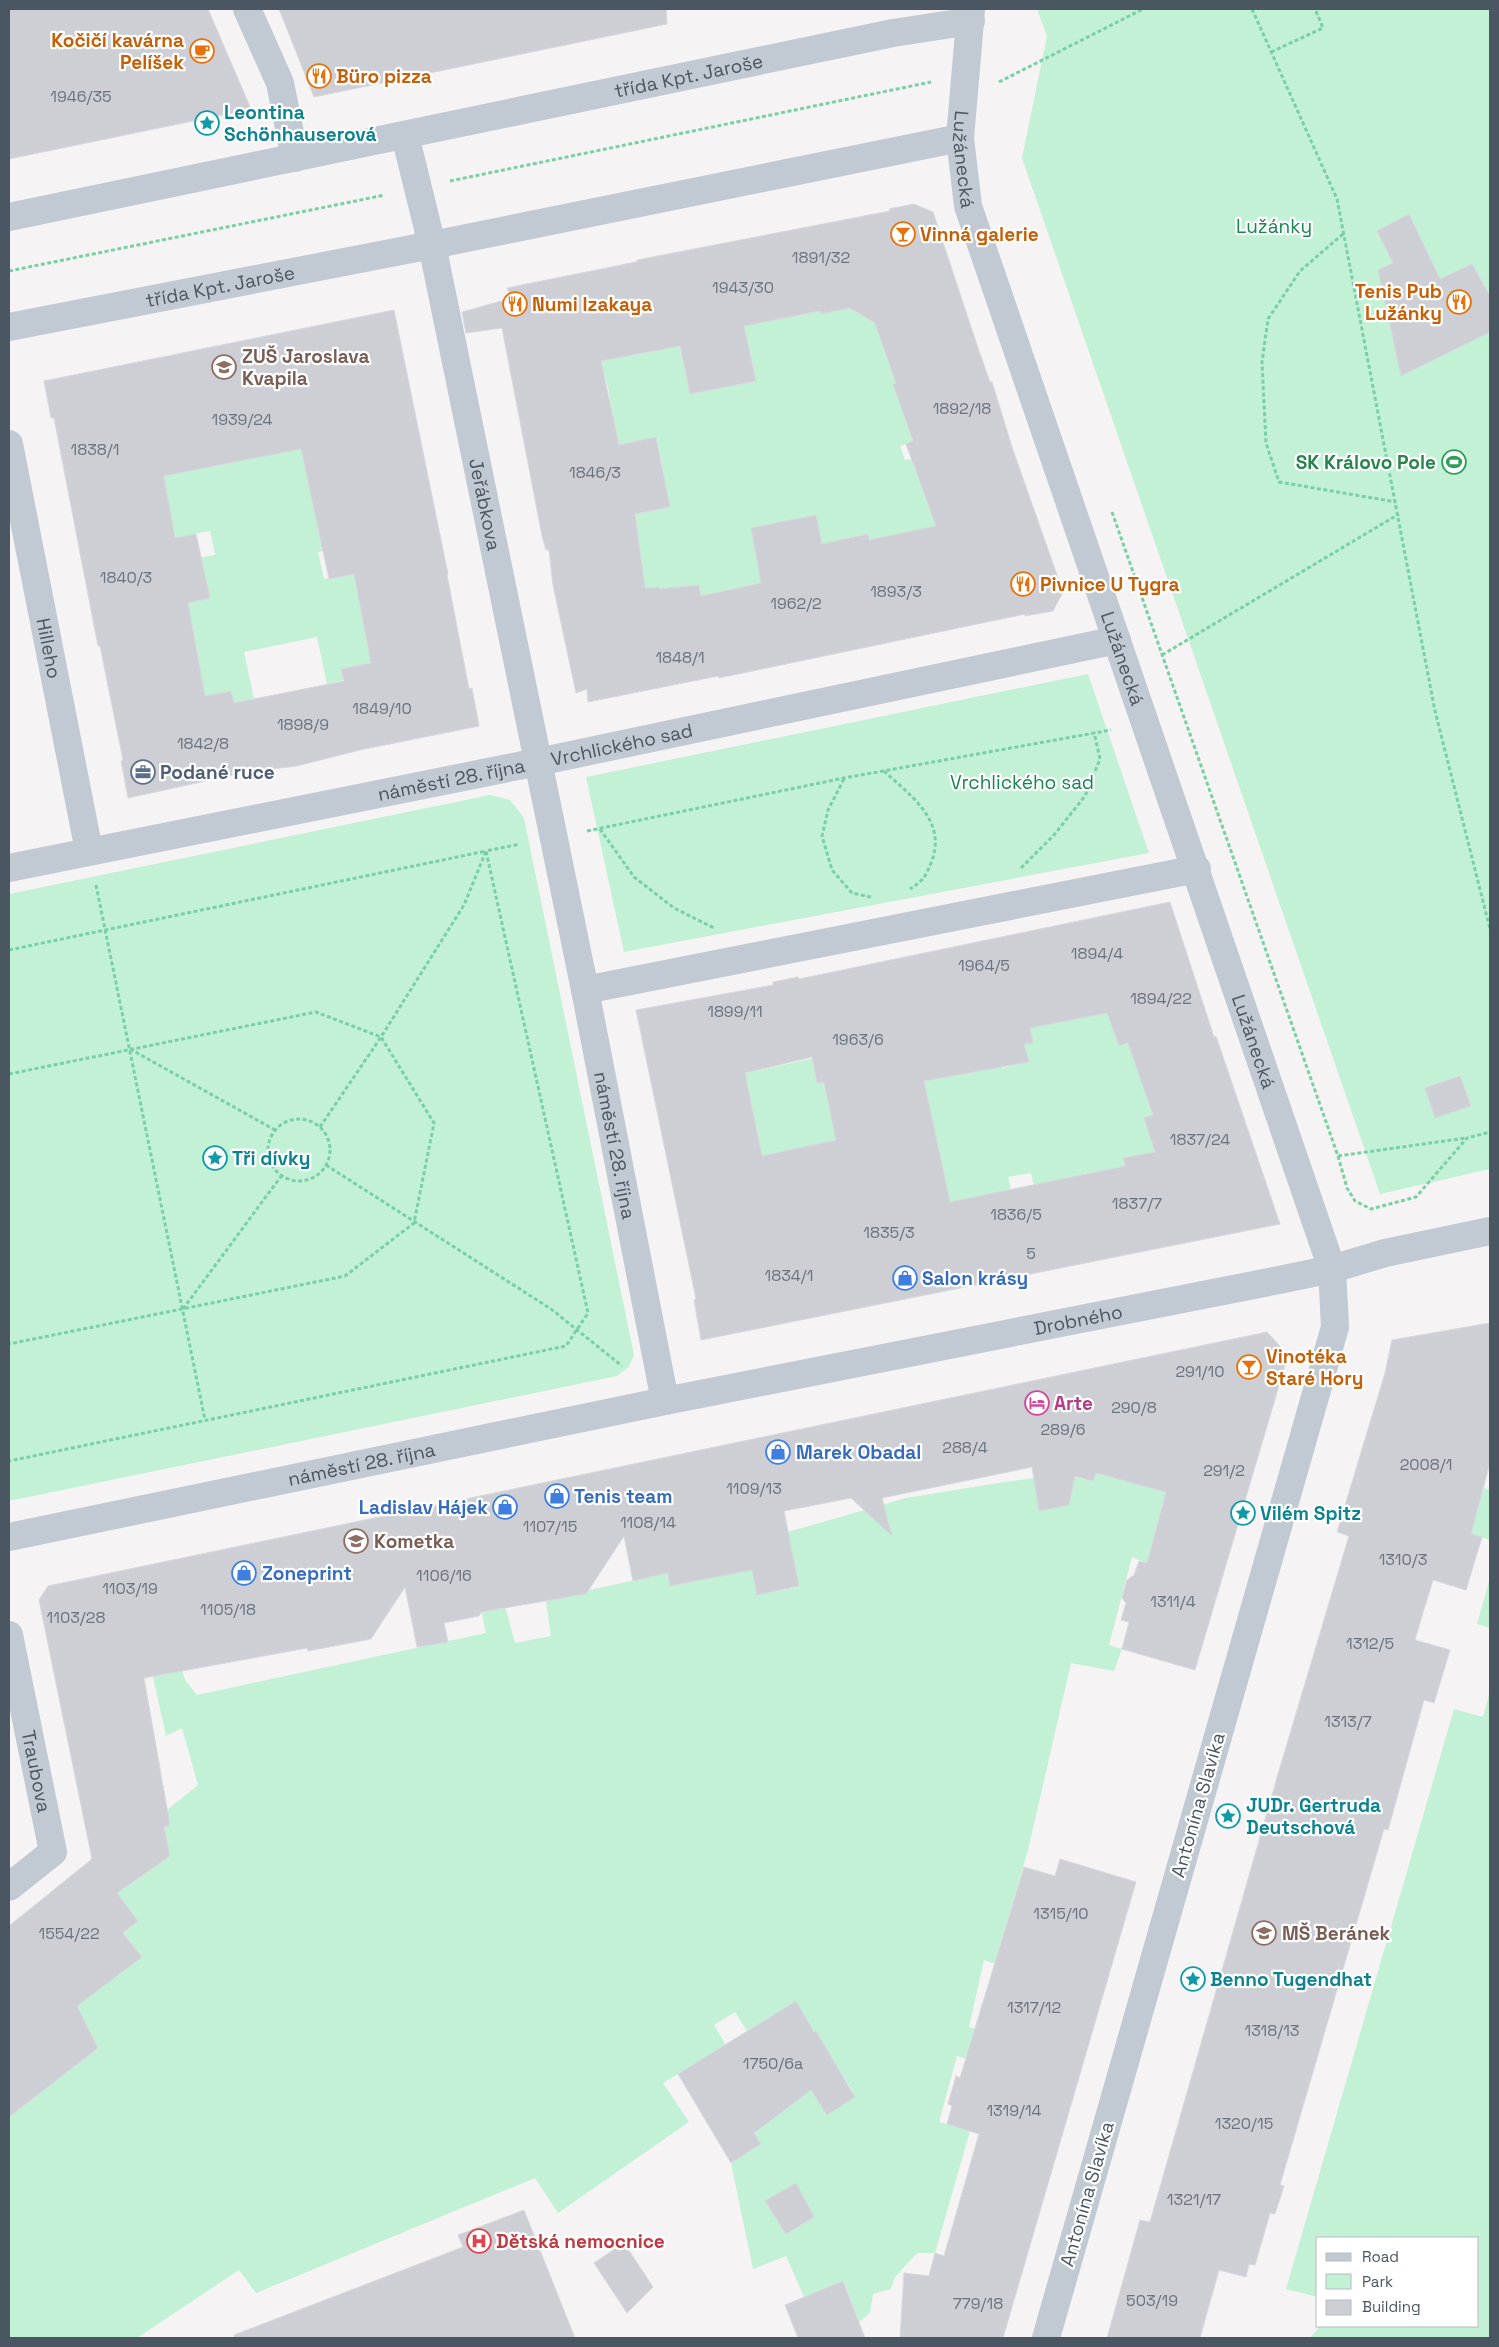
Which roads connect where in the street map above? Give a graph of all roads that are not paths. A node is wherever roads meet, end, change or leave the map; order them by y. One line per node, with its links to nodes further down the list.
1 (247, 9): 5 (street)
2 (971, 15): 3 (street, třída Kpt. Jaroše); 4 (street, Lužánecká)
3 (405, 135): 5 (street, třída Kpt. Jaroše); 7 (street)
4 (960, 138): 7 (street, třída Kpt. Jaroše); 10 (street, Lužánecká)
5 (295, 158): 6 (street, třída Kpt. Jaroše)
6 (9, 217)
7 (432, 245): 8 (street, třída Kpt. Jaroše); 11 (street, Jeřábkova)
8 (9, 326)
9 (9, 444): 12 (street, Hilleho)
10 (1117, 640): 11 (street, Vrchlického sad); 14 (street, Lužánecká)
11 (538, 762): 12 (street, náměstí 28. října); 15 (street, náměstí 28. října)
12 (89, 851): 13 (street, náměstí 28. října)
13 (9, 868)
14 (1197, 869): 15 (street); 17 (street, Lužánecká)
15 (585, 990): 18 (street, náměstí 28. října)
16 (1490, 1231): 17 (street, Drobného)
17 (1332, 1269): 18 (street, Drobného); 22 (street, Antonína Slavíka)
18 (665, 1401): 19 (street, náměstí 28. října)
19 (9, 1537)
20 (9, 1634): 21 (street, Traubova)
21 (9, 1887)
22 (1046, 2338)

